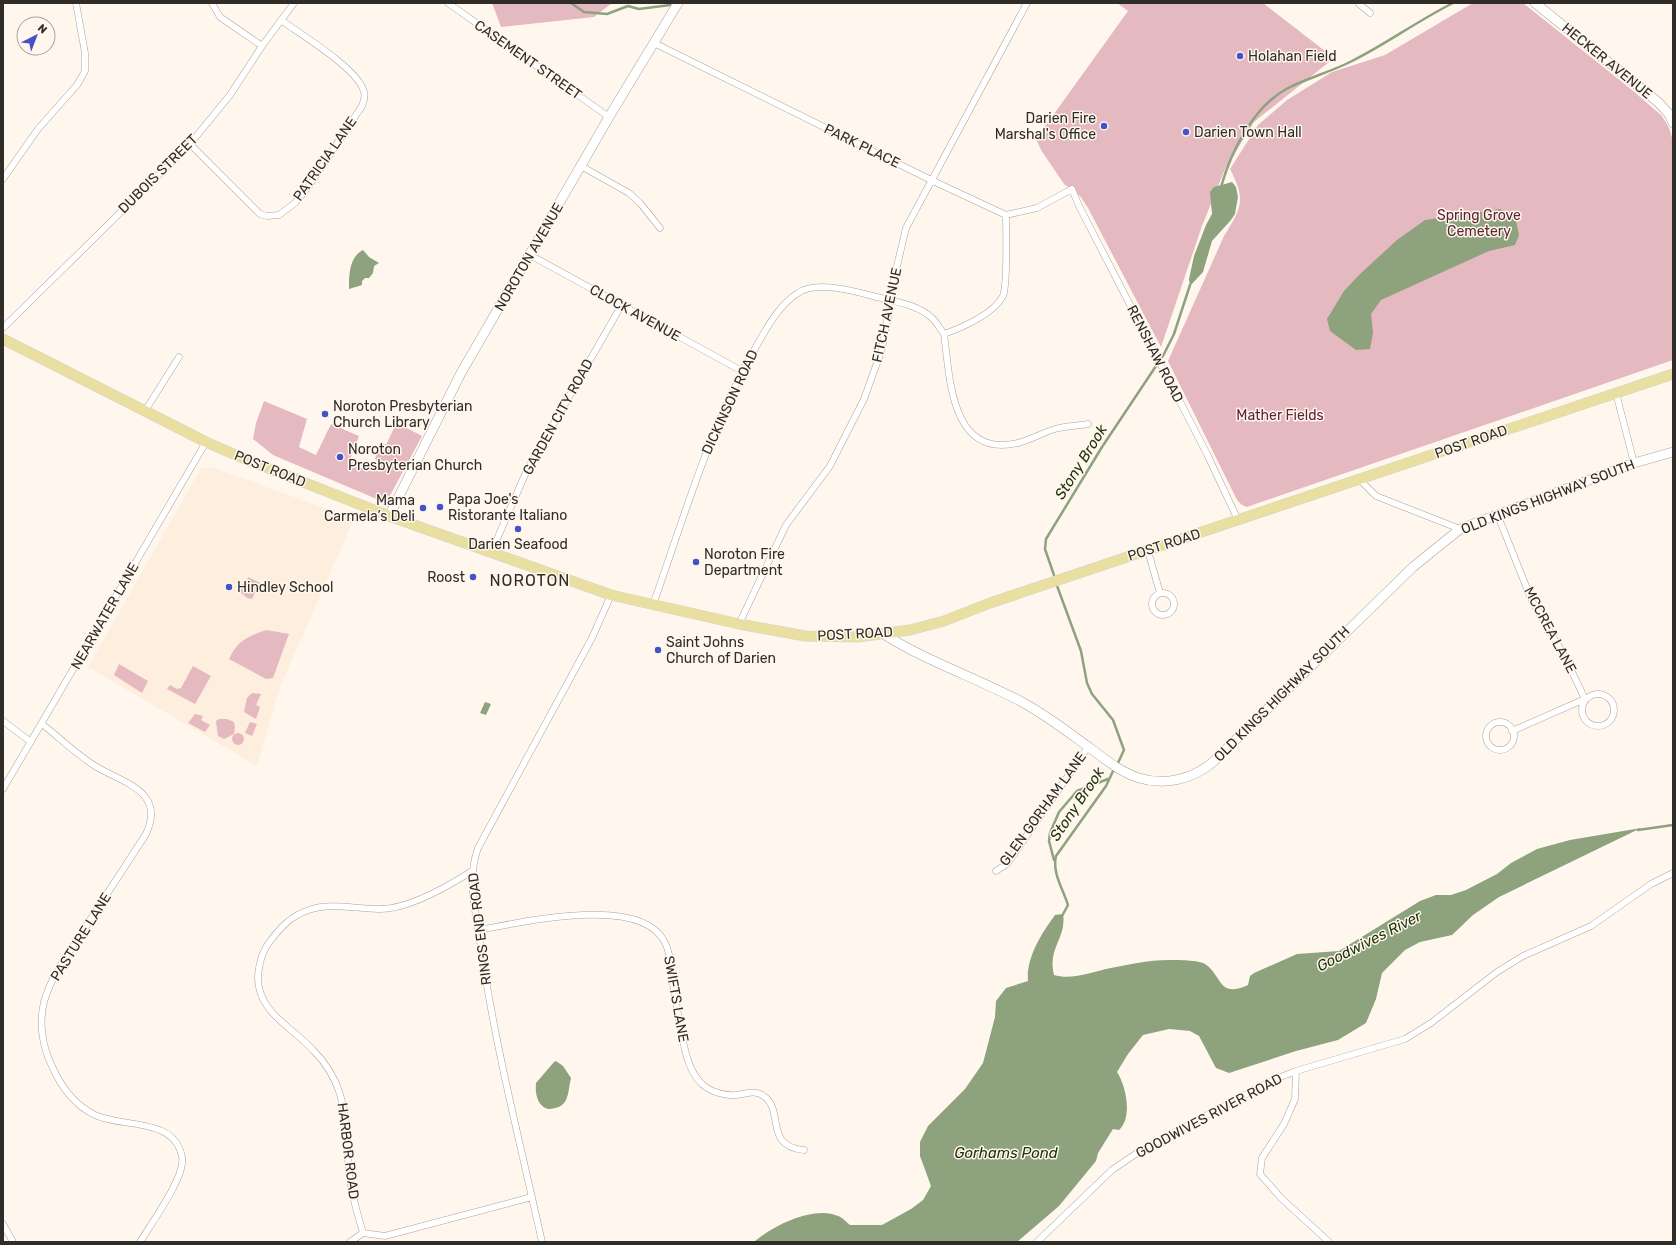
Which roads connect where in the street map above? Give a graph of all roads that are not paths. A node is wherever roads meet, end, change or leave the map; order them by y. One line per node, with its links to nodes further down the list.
1 (76, 3): 17 (street)
2 (212, 3): 12 (street)
3 (294, 3): 10 (street, DUBOIS STREET)
4 (448, 3): 13 (street, CASEMENT STREET)
5 (678, 3): 11 (street, NOROTON AVENUE)
6 (1027, 3): 18 (street, FITCH AVENUE)
7 (1358, 3): 9 (street)
8 (1535, 3): 14 (street, HECKER AVENUE)
9 (1370, 13)
10 (281, 20): 12 (street, DUBOIS STREET); 15 (street, PATRICIA LANE)
11 (654, 43): 13 (street, NOROTON AVENUE); 18 (street, PARK PLACE)
12 (262, 46): 15 (street, DUBOIS STREET)
13 (609, 117): 16 (street, NOROTON AVENUE)
14 (1673, 123)
15 (190, 144): 24 (street, DUBOIS STREET)
16 (581, 166): 20 (street); 21 (street, NOROTON AVENUE)
17 (3, 179)
18 (931, 180): 19 (street, PARK PLACE); 22 (street, FITCH AVENUE)
19 (1006, 215): 25 (street); 39 (street, RENSHAW ROAD)
20 (660, 228)
21 (530, 255): 23 (street, CLOCK AVENUE); 37 (street, NOROTON AVENUE)
22 (889, 300): 25 (street, DICKINSON ROAD); 28 (street, DICKINSON ROAD); 46 (street, FITCH AVENUE)
23 (621, 306): 28 (street, CLOCK AVENUE); 42 (street, GARDEN CITY ROAD)
24 (3, 328)
25 (944, 334): 32 (street)
26 (3, 339): 31 (main road, POST ROAD)
27 (179, 357): 31 (street)
28 (742, 371): 45 (street, DICKINSON ROAD)
29 (1673, 374): 30 (main road, POST ROAD)
30 (1616, 393): 35 (street); 36 (main road, POST ROAD)
31 (145, 411): 33 (main road, POST ROAD)
32 (1088, 424)
33 (206, 442): 37 (main road, POST ROAD); 50 (street, NEARWATER LANE)
34 (1673, 452): 35 (street, OLD KINGS HIGHWAY SOUTH)
35 (1634, 463): 38 (street, OLD KINGS HIGHWAY SOUTH)
36 (1360, 480): 39 (main road, POST ROAD); 40 (street)
37 (389, 516): 42 (main road, POST ROAD)
38 (1498, 516): 40 (street, OLD KINGS HIGHWAY SOUTH); 48 (street, MCCREA LANE)
39 (1238, 520): 41 (main road, POST ROAD)
40 (1460, 529): 53 (street, OLD KINGS HIGHWAY SOUTH)
41 (1148, 551): 43 (street); 47 (main road, POST ROAD)
42 (491, 554): 44 (main road, POST ROAD)
43 (1160, 593)
44 (611, 595): 45 (main road, POST ROAD); 55 (street, RINGS END ROAD)
45 (653, 606): 46 (main road, POST ROAD)
46 (739, 624): 47 (main road, POST ROAD)
47 (885, 635): 53 (street, OLD KINGS HIGHWAY SOUTH)
48 (1585, 699): 48 (street, MCCREA LANE); 51 (street, MCCREA LANE)
49 (3, 721): 52 (street)
50 (42, 724): 52 (street, NEARWATER LANE); 65 (street, PASTURE LANE)
51 (1512, 730): 51 (street)
52 (31, 742): 54 (street, NEARWATER LANE)
53 (1088, 747): 56 (street, GLEN GORHAM LANE)
54 (3, 789)
55 (472, 871): 58 (street, RINGS END ROAD); 63 (street, HARBOR ROAD)
56 (996, 871)
57 (1673, 874): 59 (street, GOODWIVES RIVER ROAD)
58 (478, 930): 60 (street, SWIFTS LANE); 61 (street, RINGS END ROAD)
59 (1296, 1071): 68 (street, GOODWIVES RIVER ROAD); 69 (street)
60 (804, 1150)
61 (532, 1196): 63 (street); 67 (street, RINGS END ROAD)
62 (3, 1224): 64 (street)
63 (362, 1233): 66 (street)
64 (13, 1242)
65 (140, 1242)
66 (350, 1242)
67 (542, 1242)
68 (1037, 1242)
69 (1329, 1242)

